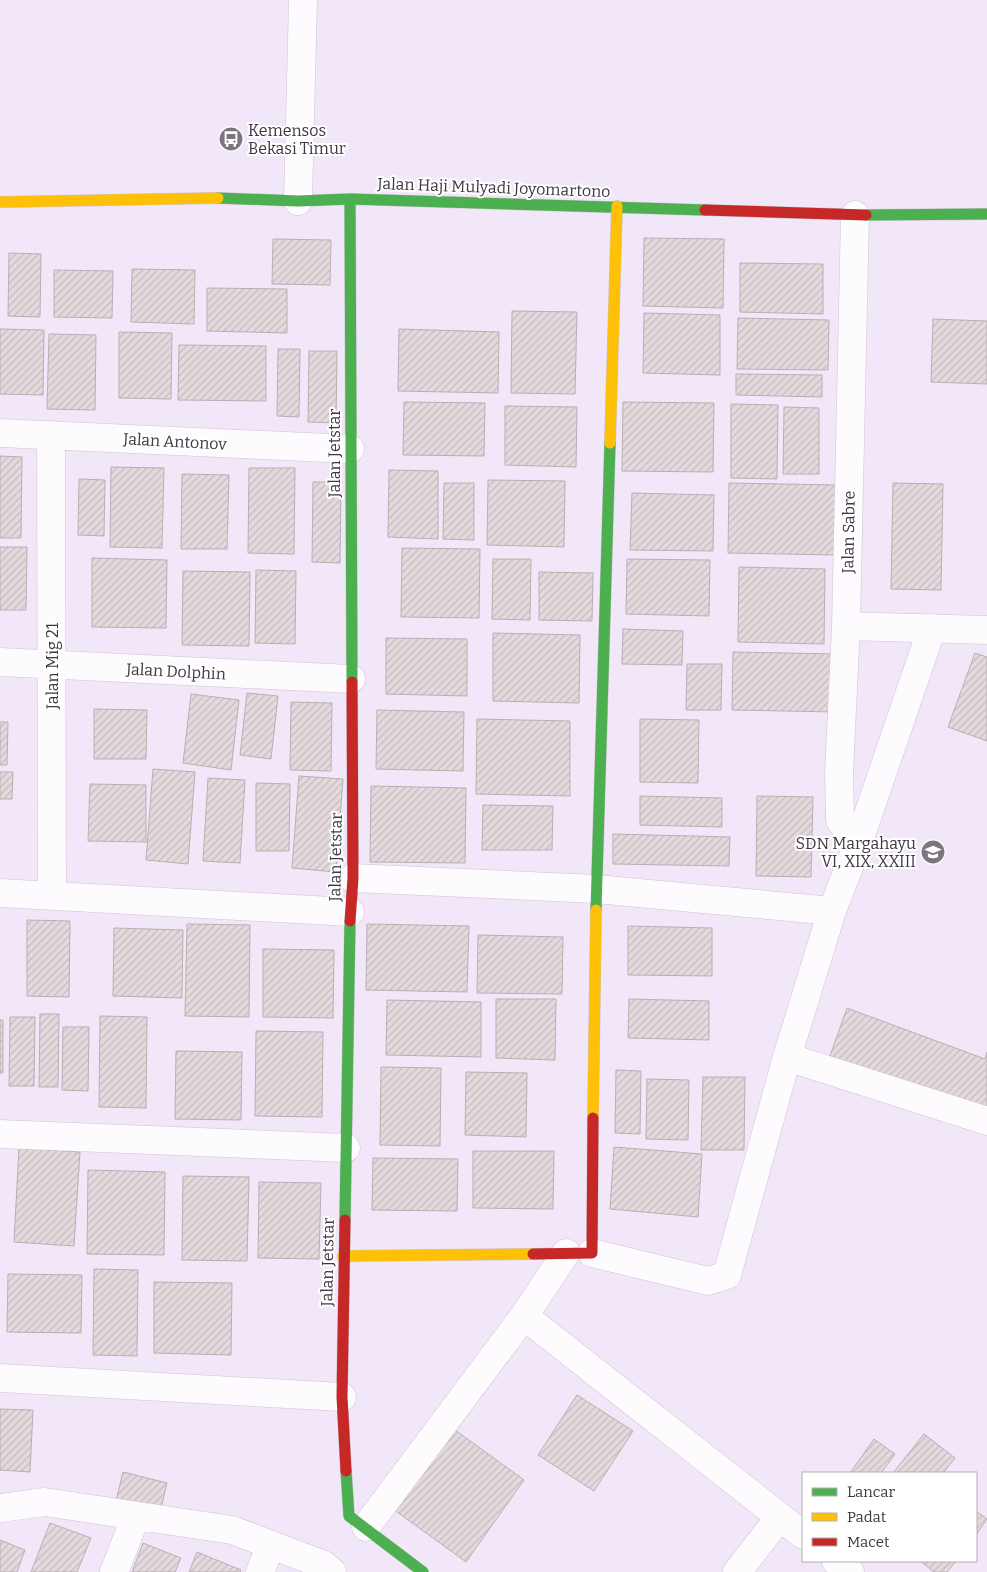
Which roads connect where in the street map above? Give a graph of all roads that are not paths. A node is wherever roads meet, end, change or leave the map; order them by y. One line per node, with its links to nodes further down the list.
1 (303, 0): 3 (street)
2 (350, 199): 3 (street, Jalan Haji Mulyadi Joyomartono); 5 (street, Jalan Haji Mulyadi Joyomartono); 10 (street, Jalan Jetstar)
3 (298, 201): 4 (street, Jalan Haji Mulyadi Joyomartono)
4 (0, 202)
5 (617, 206): 7 (street, Jalan Haji Mulyadi Joyomartono); 19 (street)
6 (987, 214): 7 (street, Jalan Haji Mulyadi Joyomartono)
7 (855, 215): 11 (street, Jalan Sabre)
8 (0, 432): 9 (street, Jalan Antonov)
9 (51, 435): 10 (street, Jalan Antonov); 15 (street, Jalan Mig 21)
10 (350, 449): 16 (street, Jalan Jetstar)
11 (846, 626): 12 (street); 17 (street, Jalan Sabre)
12 (932, 628): 13 (street); 17 (street)
13 (987, 630)
14 (0, 662): 15 (street, Jalan Dolphin)
15 (52, 665): 16 (street, Jalan Dolphin); 21 (street, Jalan Mig 21)
16 (351, 679): 18 (street, Jalan Jetstar)
17 (858, 844): 22 (street)
18 (353, 878): 19 (street); 23 (street, Jalan Jetstar)
19 (596, 889): 22 (street); 28 (street)
20 (0, 893): 21 (street)
21 (52, 896): 23 (street)
22 (832, 911): 24 (street)
23 (350, 912): 27 (street, Jalan Jetstar)
24 (787, 1057): 25 (street); 28 (street)
25 (987, 1121)
26 (0, 1134): 27 (street)
27 (346, 1148): 29 (street, Jalan Jetstar)
28 (579, 1253): 29 (street); 30 (street)
29 (343, 1256): 32 (street, Jalan Jetstar)
30 (524, 1316): 35 (street); 36 (street)
31 (0, 1378): 32 (street)
32 (342, 1398): 36 (street, Jalan Jetstar)
33 (0, 1508): 34 (street)
34 (136, 1516): 38 (street); 40 (street)
35 (780, 1517): 37 (street); 44 (street)
36 (358, 1521): 43 (street)
37 (802, 1534)
38 (271, 1545): 41 (street); 42 (street)
39 (837, 1562): 45 (street)
40 (114, 1572)
41 (260, 1572)
42 (332, 1572)
43 (424, 1572)
44 (737, 1572)
45 (850, 1572)

